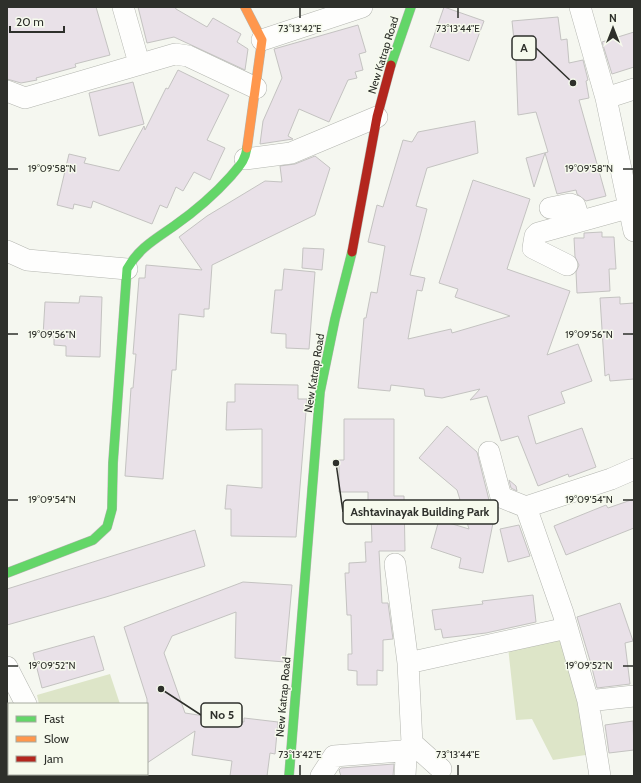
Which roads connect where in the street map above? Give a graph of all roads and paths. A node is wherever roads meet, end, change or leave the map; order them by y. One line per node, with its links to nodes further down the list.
1 (123, 7): 7 (street)
2 (245, 7): 6 (street)
3 (362, 7): 6 (street)
4 (411, 7): 12 (street, New Katrap Road)
5 (580, 7): 11 (street)
6 (262, 40): 8 (street)
7 (139, 64): 8 (street); 10 (street)
8 (256, 88): 13 (street)
9 (634, 89): 11 (street)
10 (7, 91)
11 (606, 98): 15 (street)
12 (377, 117): 13 (street); 33 (street, New Katrap Road)
13 (245, 160): 20 (street)
14 (550, 208): 16 (street)
15 (628, 208): 16 (street); 17 (street)
16 (580, 222): 19 (street)
17 (634, 231)
18 (7, 251): 20 (street)
19 (567, 265)
20 (127, 269): 25 (street)
21 (489, 452): 23 (street)
22 (634, 470): 23 (street)
23 (526, 507): 26 (street)
24 (396, 564): 27 (street)
25 (7, 573)
26 (567, 628): 27 (street); 30 (street)
27 (408, 663): 32 (street)
28 (7, 666): 31 (street)
29 (634, 696): 30 (street)
30 (588, 701): 36 (street)
31 (26, 703)
32 (441, 769)
33 (289, 776)
34 (321, 776): 35 (street)
35 (405, 776)
36 (600, 776)

